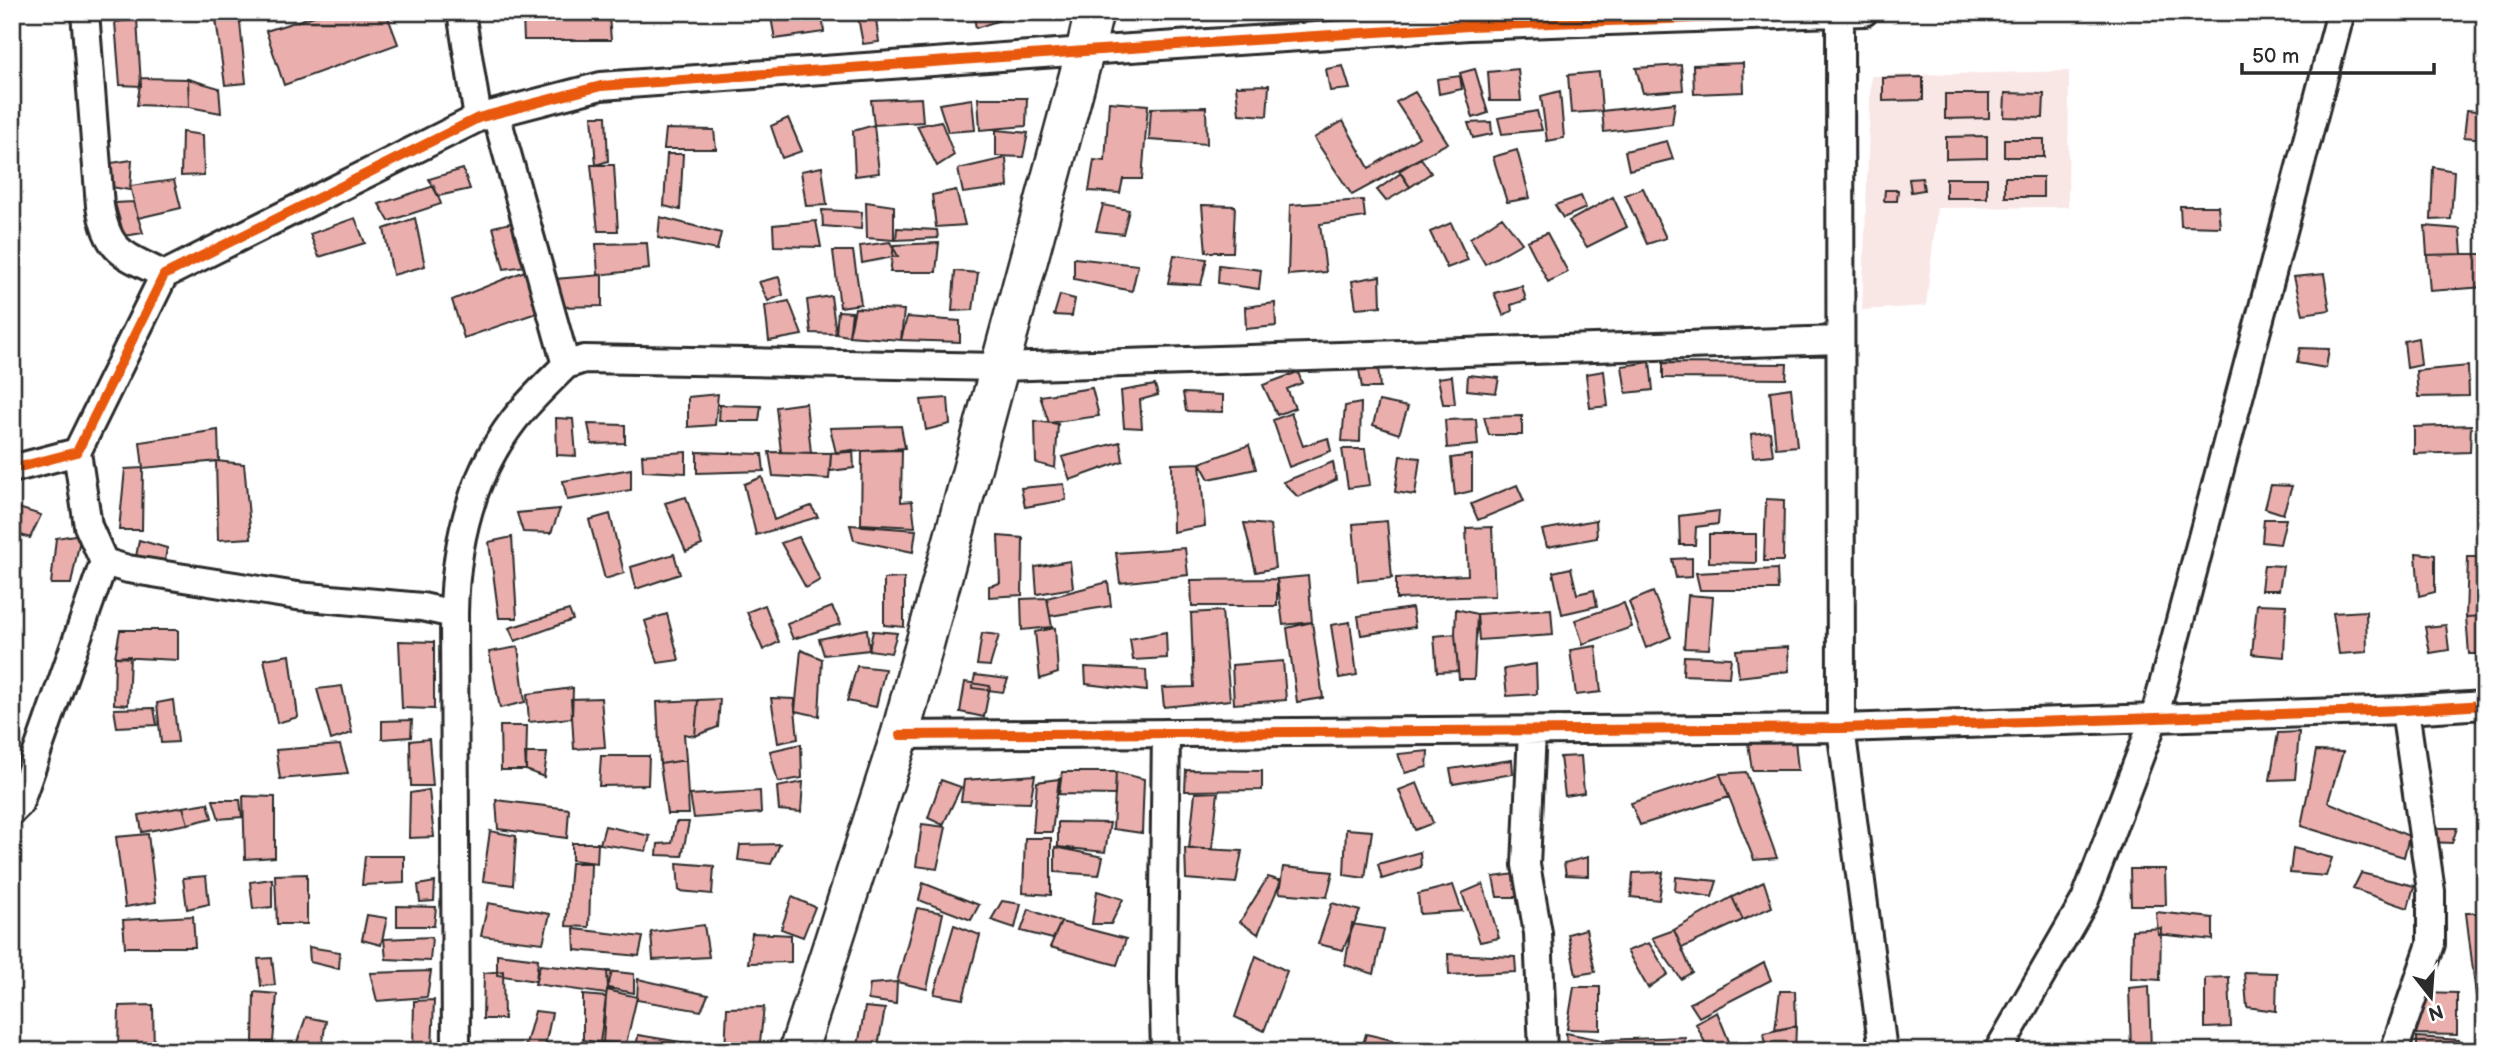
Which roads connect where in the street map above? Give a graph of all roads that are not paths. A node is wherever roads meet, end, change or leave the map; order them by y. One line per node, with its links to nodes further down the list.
1 (85, 12): 9 (street)
2 (461, 12): 8 (street)
3 (1094, 12): 7 (main road)
4 (2341, 12): 19 (street)
5 (1848, 13): 6 (street); 10 (street)
6 (1468, 19): 7 (street)
7 (1085, 51): 8 (street); 12 (main road)
8 (487, 116): 9 (street); 11 (street)
9 (164, 275): 13 (street)
10 (1840, 340): 12 (street); 20 (street)
11 (566, 365): 12 (street); 16 (street)
12 (1000, 368): 23 (main road)
13 (77, 452): 14 (street); 15 (street)
14 (12, 468)
15 (104, 562): 16 (street); 24 (street)
16 (454, 614): 25 (street)
17 (2485, 705): 18 (street)
18 (2405, 710): 19 (street); 31 (street)
19 (2154, 719): 20 (street); 30 (street)
20 (1841, 729): 21 (street); 29 (street)
21 (1532, 731): 22 (street); 28 (street)
22 (1166, 733): 23 (street); 27 (street)
23 (900, 734): 26 (main road)
24 (12, 811)
25 (456, 1051)
26 (798, 1051)
27 (1165, 1051)
28 (1543, 1051)
29 (1884, 1051)
30 (1998, 1051)
31 (2394, 1051)

